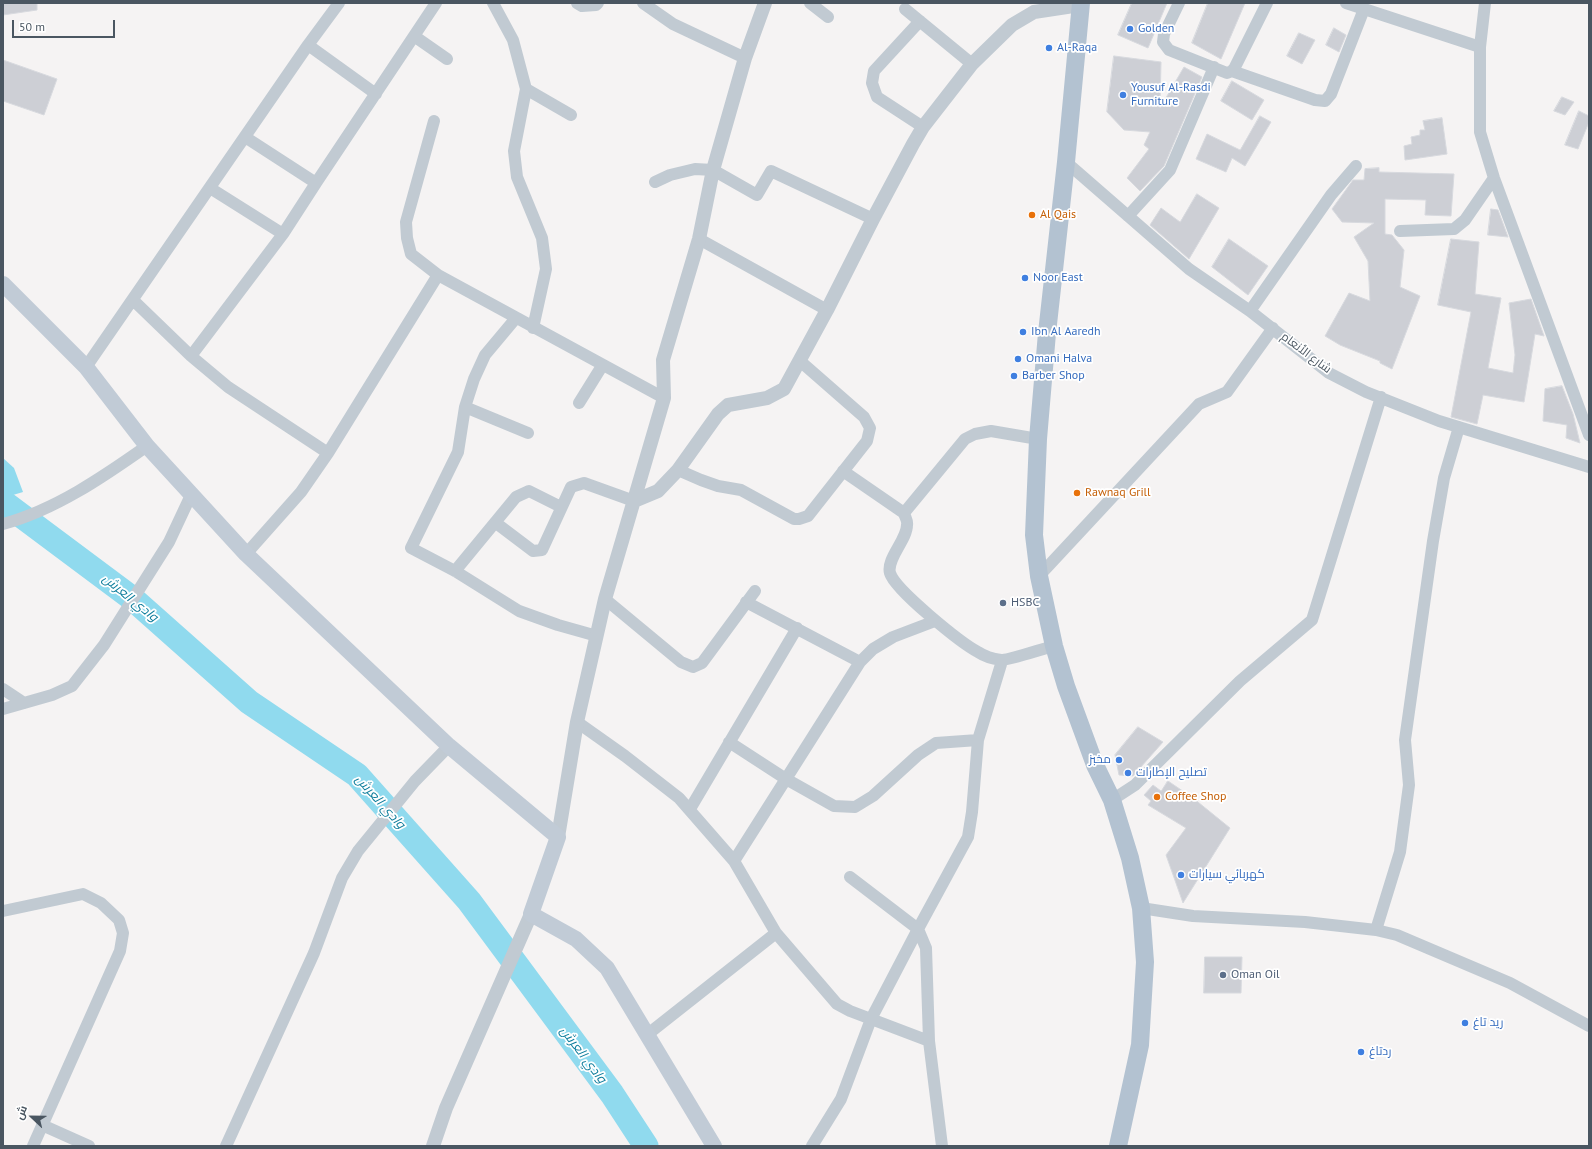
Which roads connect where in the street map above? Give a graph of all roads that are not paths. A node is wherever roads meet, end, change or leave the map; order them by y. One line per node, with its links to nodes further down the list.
1 (339, 3): 20 (street)
2 (436, 3): 19 (street)
3 (577, 3): 4 (street)
4 (598, 3)
5 (643, 3): 22 (street)
6 (765, 3): 22 (street)
7 (810, 3): 17 (street)
8 (1179, 3): 25 (street)
9 (1267, 3): 26 (street)
10 (1346, 3): 16 (street)
11 (1485, 3): 21 (street)
12 (1081, 4): 14 (street); 33 (main road)
13 (497, 5): 27 (street)
14 (1048, 6): 24 (street)
15 (905, 9): 18 (street)
16 (1364, 9): 21 (street); 26 (street)
17 (828, 17)
18 (920, 21): 24 (street); 31 (street)
19 (414, 36): 23 (street); 28 (street)
20 (308, 45): 28 (street); 32 (street)
21 (1480, 47): 36 (street)
22 (745, 58): 35 (street)
23 (447, 59)
24 (972, 64): 31 (street)
25 (1214, 67): 26 (street); 40 (street)
26 (1232, 71)
27 (526, 88): 29 (street); 51 (street)
28 (376, 94): 38 (street)
29 (571, 115)
30 (434, 122): 45 (street)
31 (923, 127): 41 (street)
32 (245, 137): 38 (street); 39 (street)
33 (1066, 162): 40 (street, شارع الأنعام); 64 (main road)
34 (1356, 166): 49 (street)
35 (713, 170): 37 (street); 41 (street); 44 (street)
36 (1494, 178): 42 (street); 63 (street)
37 (655, 182)
38 (316, 183): 43 (street)
39 (210, 188): 43 (street); 47 (street)
40 (1128, 216): 49 (street, شارع الأنعام)
41 (873, 218): 48 (street)
42 (1400, 231)
43 (283, 234): 53 (street)
44 (699, 239): 48 (street); 58 (street)
45 (438, 275): 50 (street); 66 (street)
46 (3, 284): 56 (main road)
47 (133, 300): 53 (street); 56 (street)
48 (827, 310): 54 (street)
49 (1250, 311): 52 (street, شارع الأنعام)
50 (516, 318): 51 (street); 60 (street)
51 (533, 328): 55 (street)
52 (1272, 328): 57 (street, شارع الأنعام); 78 (street)
53 (191, 356): 66 (street)
54 (800, 361): 68 (street); 69 (street)
55 (602, 366): 58 (street); 59 (street)
56 (86, 368): 65 (main road)
57 (1381, 397): 61 (street, شارع الأنعام); 96 (street)
58 (664, 398): 71 (street)
59 (579, 403)
60 (465, 407): 62 (street); 77 (street)
61 (1459, 427): 67 (street, شارع الأنعام); 105 (street)
62 (528, 432)
63 (1589, 434)
64 (1038, 439): 73 (street); 78 (main road)
65 (148, 446): 70 (main road); 75 (street)
66 (328, 453): 76 (street)
67 (1589, 467)
68 (678, 470): 69 (street); 71 (street)
69 (843, 471): 73 (street)
70 (191, 495): 76 (main road); 89 (street)
71 (634, 501): 72 (street); 80 (street)
72 (561, 507): 74 (street); 74 (street)
73 (904, 513): 82 (street)
74 (496, 523): 77 (street)
75 (3, 524)
76 (246, 554): 94 (main road)
77 (455, 571): 84 (street)
78 (1039, 576): 85 (main road)
79 (754, 591): 81 (street)
80 (605, 599): 81 (street); 84 (street)
81 (746, 602): 83 (street)
82 (935, 621): 86 (street); 87 (street)
83 (797, 628): 87 (street); 93 (street)
84 (597, 636): 91 (street)
85 (1054, 646): 86 (street); 96 (main road)
86 (1002, 661): 92 (street)
87 (860, 662): 95 (street)
88 (3, 689): 89 (street)
89 (24, 703): 90 (street)
90 (3, 709)
91 (577, 722): 97 (street); 98 (street)
92 (978, 740): 95 (street); 104 (street)
93 (729, 742): 95 (street); 97 (street)
94 (449, 746): 98 (main road); 114 (street)
95 (786, 779): 99 (street)
96 (1112, 800): 101 (main road)
97 (690, 809): 99 (street)
98 (558, 837): 103 (main road)
99 (734, 861): 106 (street)
100 (850, 877): 104 (street)
101 (1141, 908): 105 (street); 119 (main road)
102 (3, 911): 111 (street)
103 (531, 914): 109 (main road); 115 (street)
104 (918, 929): 107 (street); 110 (street)
105 (1376, 930): 108 (street)
106 (776, 933): 107 (street); 109 (street)
107 (871, 1019): 110 (street); 117 (street)
108 (1589, 1026)
109 (648, 1034): 116 (main road)
110 (929, 1041): 118 (street)
111 (42, 1125): 112 (street); 113 (street)
112 (33, 1146)
113 (89, 1146)
114 (226, 1146)
115 (433, 1146)
116 (714, 1146)
117 (812, 1146)
118 (942, 1146)
119 (1118, 1146)

